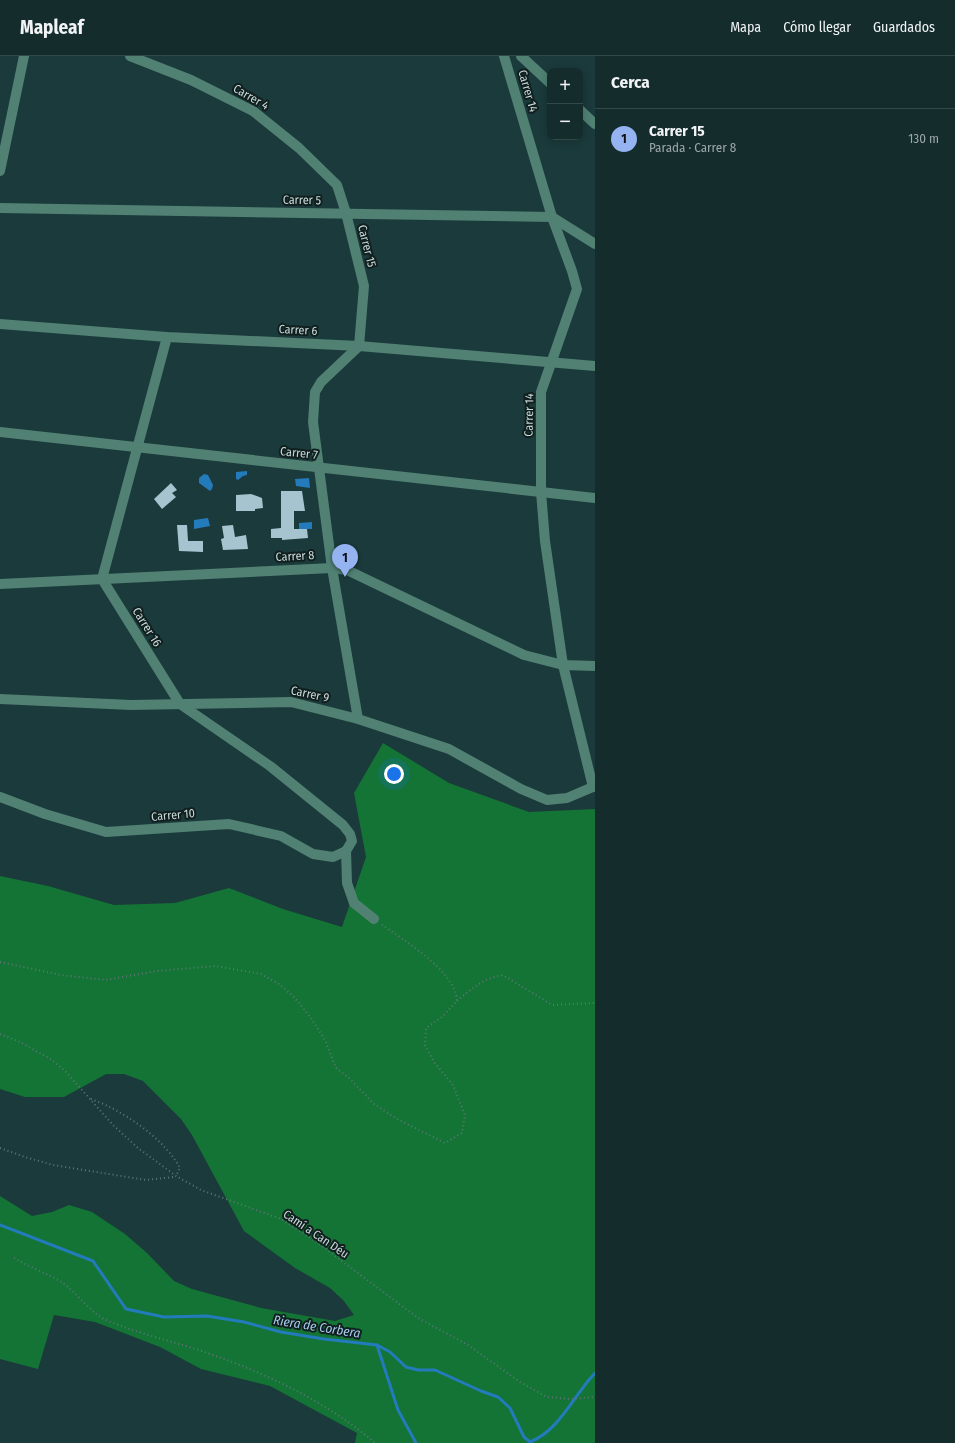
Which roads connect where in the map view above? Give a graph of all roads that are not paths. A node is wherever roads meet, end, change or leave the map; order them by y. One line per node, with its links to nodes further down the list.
1 (24, 56): 8 (street)
2 (130, 56): 10 (street, Carrer 4)
3 (504, 56): 11 (street, Carrer 14)
4 (521, 56): 5 (street)
5 (547, 79)
6 (583, 113): 7 (street)
7 (595, 124)
8 (0, 171)
9 (0, 208): 10 (street, Carrer 5)
10 (346, 214): 11 (street, Carrer 5); 15 (street, Carrer 15)
11 (552, 217): 12 (street); 16 (street, Carrer 14)
12 (595, 244)
13 (0, 324): 14 (street, Carrer 6)
14 (166, 336): 15 (street, Carrer 6); 19 (street)
15 (359, 346): 16 (street, Carrer 6); 20 (street)
16 (550, 363): 17 (street, Carrer 6); 21 (street, Carrer 14)
17 (595, 366)
18 (0, 432): 19 (street, Carrer 7)
19 (138, 448): 20 (street, Carrer 7); 24 (street)
20 (319, 468): 21 (street, Carrer 7); 23 (street)
21 (541, 492): 22 (street, Carrer 7); 26 (street, Carrer 14)
22 (595, 498)
23 (332, 568): 24 (street, Carrer 8); 26 (street, Carrer 8); 30 (street)
24 (102, 579): 25 (street, Carrer 8); 29 (street, Carrer 16)
25 (0, 584)
26 (563, 665): 27 (street, Carrer 8); 31 (street, Carrer 14)
27 (595, 666)
28 (0, 699): 29 (street, Carrer 9)
29 (180, 704): 30 (street, Carrer 9); 33 (street, Carrer 16)
30 (358, 719): 31 (street, Carrer 9)
31 (594, 787)
32 (0, 797): 33 (street, Carrer 10)
33 (346, 852): 34 (street)
34 (374, 919)

